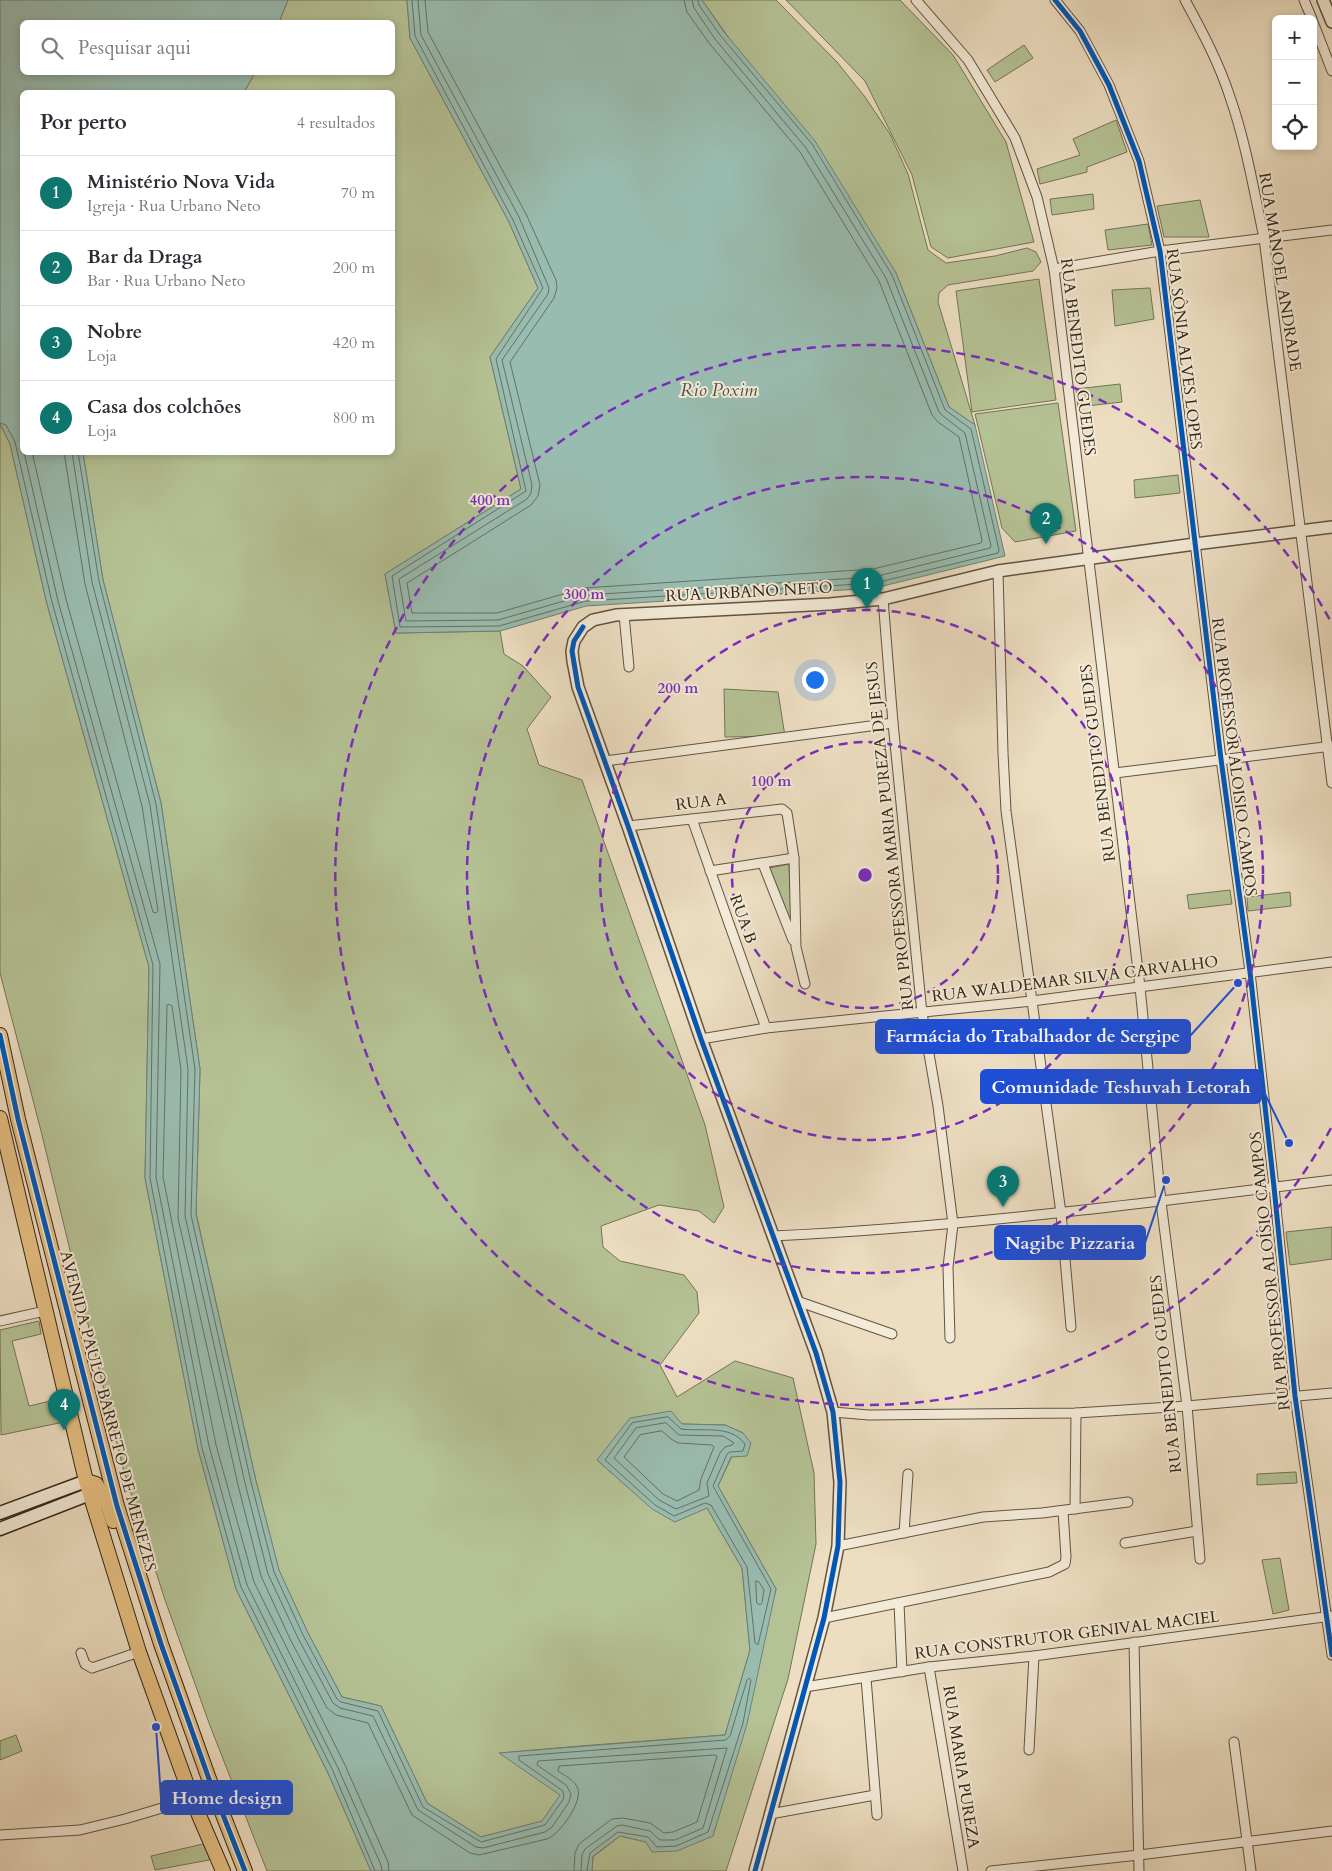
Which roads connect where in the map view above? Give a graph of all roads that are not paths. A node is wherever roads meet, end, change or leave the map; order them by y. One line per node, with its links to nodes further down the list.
1 (916, 0): 13 (street, RUA BENEDITO GUEDES)
2 (1055, 0): 12 (street, RUA SÔNIA ALVES LOPES)
3 (1185, 0): 11 (street, RUA MANOEL ANDRADE)
4 (1304, 0): 6 (street)
5 (1323, 0): 7 (street)
6 (1311, 15)
7 (1332, 22)
8 (1317, 31): 9 (street)
9 (1332, 71)
10 (1332, 230): 11 (street)
11 (1264, 238): 12 (street); 15 (street, RUA MANOEL ANDRADE)
12 (1160, 251): 13 (street); 16 (street, RUA SÔNIA ALVES LOPES)
13 (1054, 269): 17 (street, RUA BENEDITO GUEDES)
14 (1332, 527): 15 (street, RUA URBANO NETO)
15 (1300, 531): 16 (street, RUA URBANO NETO); 23 (street, RUA MANOEL ANDRADE)
16 (1195, 544): 17 (street, RUA URBANO NETO); 24 (street, RUA PROFESSOR ALOISIO CAMPOS)
17 (1088, 558): 18 (street, RUA URBANO NETO); 26 (street, RUA BENEDITO GUEDES)
18 (998, 571): 19 (street, RUA URBANO NETO); 38 (street)
19 (883, 599): 20 (street, RUA URBANO NETO); 22 (street, RUA PROFESSORA MARIA PUREZA DE JESUS)
20 (624, 615): 21 (street); 25 (street, RUA URBANO NETO)
21 (629, 667)
22 (892, 723): 25 (street); 39 (street, RUA PROFESSORA MARIA PUREZA DE JESUS)
23 (1330, 746): 24 (street); 27 (street, RUA MANOEL ANDRADE)
24 (1221, 759): 26 (street); 35 (street, RUA PROFESSOR ALOISIO CAMPOS)
25 (605, 761): 29 (street)
26 (1115, 773): 37 (street, RUA BENEDITO GUEDES)
27 (1332, 783)
28 (692, 819): 29 (street, RUA A); 30 (street, RUA A); 32 (street, RUA B)
29 (628, 826): 42 (street)
30 (794, 858): 31 (street); 33 (street)
31 (763, 864): 32 (street); 33 (street)
32 (710, 871): 40 (street, RUA B)
33 (796, 947): 36 (street)
34 (1332, 962): 35 (street, RUA WALDEMAR SILVA CARVALHO)
35 (1250, 972): 37 (street, RUA WALDEMAR SILVA CARVALHO); 45 (street, RUA PROFESSOR ALOÍSIO CAMPOS)
36 (805, 984)
37 (1140, 987): 38 (street, RUA WALDEMAR SILVA CARVALHO); 46 (street, RUA BENEDITO GUEDES)
38 (1032, 1001): 39 (street, RUA WALDEMAR SILVA CARVALHO); 47 (street)
39 (922, 1013): 40 (street, RUA WALDEMAR SILVA CARVALHO); 48 (street, RUA PROFESSORA MARIA PUREZA DE JESUS)
40 (766, 1028): 42 (street, RUA WALDEMAR SILVA CARVALHO)
41 (0, 1036): 61 (main road, AVENIDA PAULO BARRETO DE MENEZES)
42 (701, 1039): 49 (street)
43 (0, 1121): 51 (main road, AVENIDA PAULO BARRETO DE MENEZES)
44 (1332, 1180): 45 (street)
45 (1274, 1187): 46 (street); 57 (street, RUA PROFESSOR ALOÍSIO CAMPOS)
46 (1162, 1202): 47 (street); 58 (street, RUA BENEDITO GUEDES)
47 (1061, 1213): 48 (street); 53 (street)
48 (953, 1224): 49 (street); 55 (street, RUA PROFESSORA MARIA PUREZA DE JESUS)
49 (773, 1236): 50 (street)
50 (797, 1301): 54 (street); 59 (street)
51 (45, 1311): 52 (street); 63 (main road, AVENIDA PAULO BARRETO DE MENEZES)
52 (0, 1321)
53 (1071, 1327)
54 (892, 1334)
55 (950, 1338)
56 (1332, 1393): 57 (street)
57 (1295, 1396): 58 (street); 75 (street, RUA PROFESSOR ALOÍSIO CAMPOS)
58 (1187, 1406): 60 (street); 69 (street, RUA BENEDITO GUEDES)
59 (833, 1412): 60 (street); 72 (street)
60 (1076, 1413): 65 (street)
61 (105, 1460): 63 (main road); 78 (main road, AVENIDA PAULO BARRETO DE MENEZES)
62 (908, 1474): 70 (street)
63 (91, 1486): 67 (main road); 68 (main road); 78 (main road); 79 (main road, AVENIDA PAULO BARRETO DE MENEZES)
64 (1128, 1502): 65 (street)
65 (1075, 1509): 66 (street)
66 (1063, 1511): 70 (street); 74 (street)
67 (0, 1513)
68 (0, 1529)
69 (1197, 1531): 71 (street); 73 (street, RUA BENEDITO GUEDES)
70 (904, 1533): 72 (street)
71 (1125, 1543)
72 (838, 1546): 76 (street)
73 (1200, 1559)
74 (899, 1603): 76 (street); 84 (street)
75 (1329, 1616): 77 (street, RUA CONSTRUTOR GENIVAL MACIEL); 81 (street, RUA PROFESSOR ALOÍSIO CAMPOS)
76 (824, 1618): 86 (street)
77 (1134, 1642): 82 (street, RUA CONSTRUTOR GENIVAL MACIEL); 96 (street)
78 (161, 1644): 98 (main road, AVENIDA PAULO BARRETO DE MENEZES)
79 (139, 1652): 80 (street); 90 (main road, AVENIDA PAULO BARRETO DE MENEZES)
80 (81, 1653)
81 (1332, 1655)
82 (1034, 1656): 83 (street, RUA CONSTRUTOR GENIVAL MACIEL); 88 (street)
83 (929, 1668): 84 (street, RUA CONSTRUTOR GENIVAL MACIEL); 100 (street, RUA MARIA PUREZA)
84 (902, 1672): 85 (street, RUA CONSTRUTOR GENIVAL MACIEL)
85 (866, 1678): 86 (street, RUA CONSTRUTOR GENIVAL MACIEL); 89 (street)
86 (805, 1687): 91 (street)
87 (1234, 1742): 95 (street)
88 (1029, 1750)
89 (875, 1795): 91 (street); 92 (street)
90 (192, 1799): 94 (street); 97 (main road, AVENIDA PAULO BARRETO DE MENEZES)
91 (770, 1814): 99 (street)
92 (876, 1816)
93 (1332, 1831): 95 (street)
94 (0, 1835)
95 (1247, 1842): 96 (street); 103 (street)
96 (1139, 1855): 101 (street); 102 (street)
97 (224, 1871)
98 (245, 1871)
99 (755, 1871)
100 (963, 1871)
101 (991, 1871)
102 (1139, 1871)
103 (1251, 1871)

